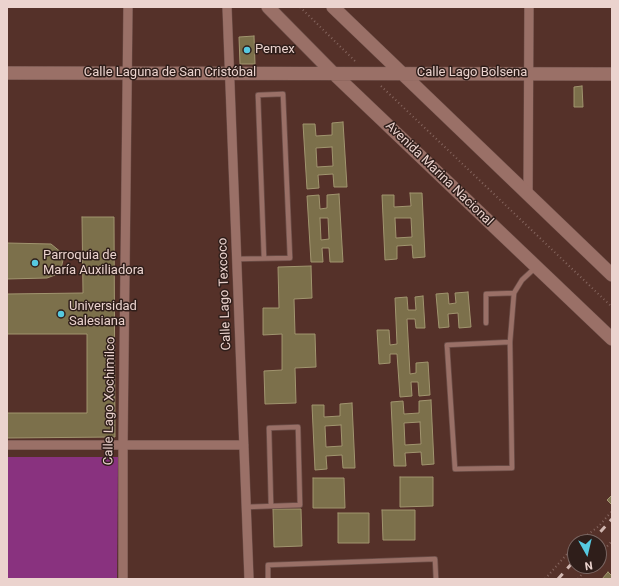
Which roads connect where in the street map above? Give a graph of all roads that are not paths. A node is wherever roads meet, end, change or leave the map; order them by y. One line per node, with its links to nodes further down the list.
1 (128, 7): 6 (street, Calle Lago Xochimilco)
2 (227, 7): 8 (street, Calle Lago Texcoco)
3 (268, 7): 9 (main road, Avenida Marina Nacional)
4 (333, 7): 10 (main road)
5 (529, 7): 11 (street)
6 (127, 72): 7 (main road, Calle Laguna de San Cristóbal); 8 (main road, Calle Laguna de San Cristóbal); 23 (street, Calle Lago Xochimilco)
7 (7, 73)
8 (229, 73): 9 (main road, Calle Laguna de San Cristóbal); 15 (street, Calle Lago Texcoco)
9 (333, 73): 10 (main road, Calle Lago Bolsena); 16 (main road, Avenida Marina Nacional)
10 (402, 73): 11 (main road, Calle Lago Bolsena); 13 (main road)
11 (529, 73): 12 (main road, Calle Lago Bolsena); 13 (street)
12 (612, 74)
13 (528, 194): 17 (main road)
14 (264, 258): 14 (lane); 15 (lane)
15 (237, 259): 24 (street, Calle Lago Texcoco)
16 (536, 267): 18 (lane); 20 (main road, Avenida Marina Nacional)
17 (612, 275)
18 (514, 293): 19 (lane); 21 (lane)
19 (486, 323)
20 (612, 339)
21 (510, 342): 21 (lane)
22 (7, 445): 23 (street)
23 (123, 445): 24 (street); 27 (street, Calle Lago Xochimilco)
24 (244, 445): 26 (street, Calle Lago Texcoco)
25 (271, 506): 25 (lane); 26 (lane)
26 (247, 507): 28 (street, Calle Lago Texcoco)
27 (123, 579)
28 (249, 579)
29 (268, 579): 30 (lane)
30 (436, 579)

